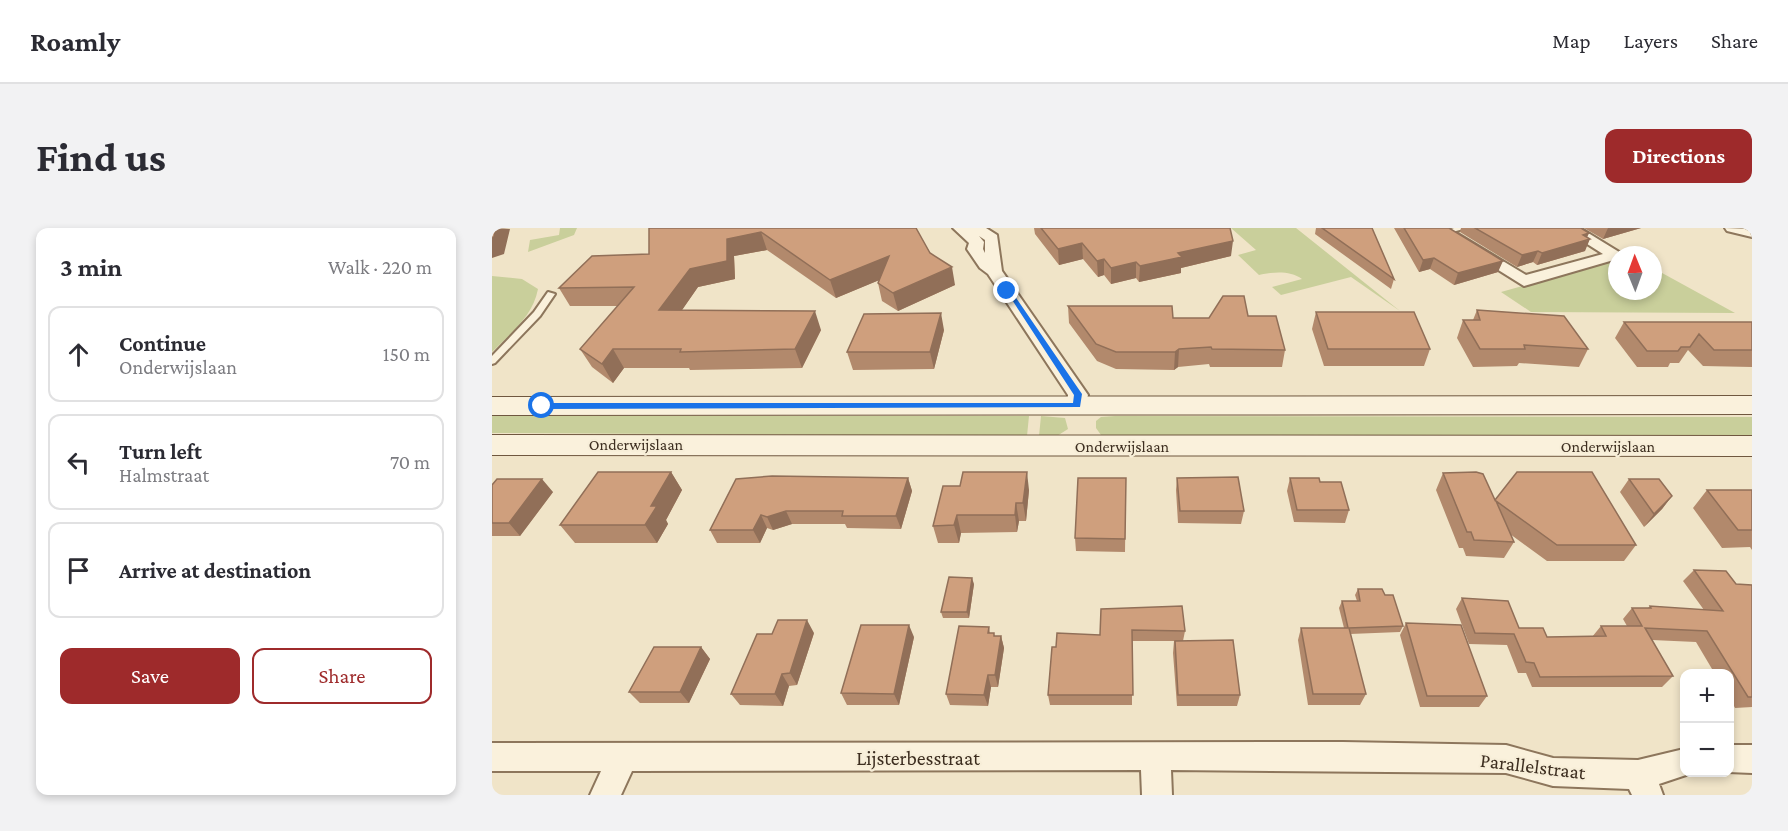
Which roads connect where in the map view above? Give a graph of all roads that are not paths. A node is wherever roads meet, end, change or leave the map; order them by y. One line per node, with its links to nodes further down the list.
1 (960, 228): 8 (street)
2 (976, 228): 8 (street)
3 (1464, 228): 6 (lane)
4 (1569, 228): 6 (street)
5 (1732, 228): 7 (street)
6 (1442, 230)
7 (1752, 233)
8 (994, 271): 11 (street)
9 (551, 294): 10 (lane)
10 (492, 361)
11 (1077, 405): 12 (main road); 13 (main road)
12 (1752, 405)
13 (492, 406)
14 (492, 445): 15 (main road, Onderwijslaan)
15 (1752, 446)
16 (1343, 756): 19 (street, Lijsterbesstraat); 23 (street, Parallelstraat)
17 (492, 757): 18 (street, Lijsterbesstraat)
18 (623, 757): 19 (street, Lijsterbesstraat); 24 (street)
19 (1156, 758): 25 (street)
20 (1734, 759): 21 (street)
21 (1752, 759)
22 (1680, 764): 23 (street, Parallelstraat)
23 (1643, 785)
24 (604, 795)
25 (1157, 795)

